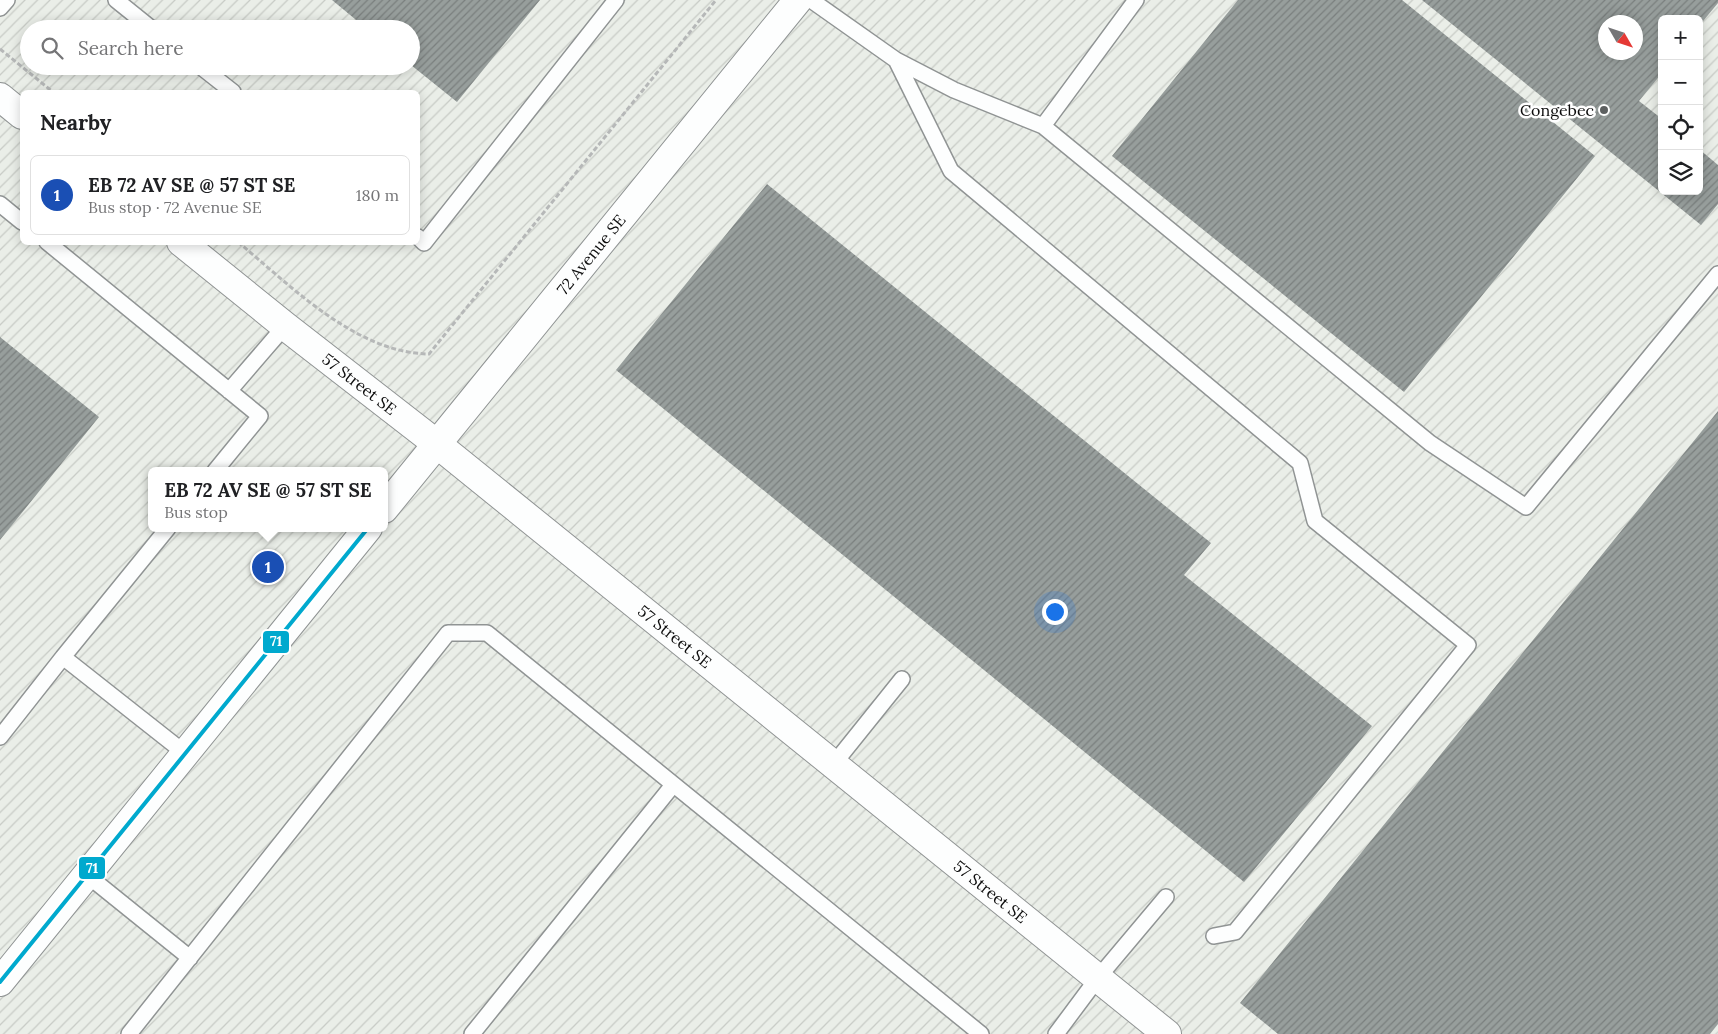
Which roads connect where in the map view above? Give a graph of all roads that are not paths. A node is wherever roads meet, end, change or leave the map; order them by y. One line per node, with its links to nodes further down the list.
1 (7, 0): 7 (lane)
2 (116, 0): 8 (lane)
3 (616, 0): 17 (lane)
4 (798, 0): 23 (street, 72 Avenue SE)
5 (811, 0): 9 (lane)
6 (1136, 0): 14 (lane)
7 (0, 8)
8 (141, 20)
9 (896, 60): 14 (lane); 36 (lane)
10 (211, 75): 11 (lane)
11 (230, 90)
12 (0, 97): 13 (street)
13 (20, 113)
14 (1043, 126): 20 (lane)
15 (0, 204): 16 (lane)
16 (20, 220)
17 (420, 240)
18 (51, 245): 22 (lane)
19 (185, 245): 21 (street, 57 Street SE)
20 (1718, 274)
21 (285, 326): 22 (lane); 23 (street, 57 Street SE)
22 (229, 391): 24 (lane)
23 (437, 444): 25 (street, 72 Avenue SE); 32 (street, 57 Street SE)
24 (218, 467)
25 (388, 504)
26 (165, 532): 28 (lane)
27 (365, 532): 31 (street)
28 (63, 657): 30 (lane); 31 (lane)
29 (902, 680): 32 (lane)
30 (0, 737)
31 (186, 754): 34 (street)
32 (833, 764): 38 (street, 57 Street SE)
33 (673, 785): 37 (lane); 41 (lane); 42 (lane)
34 (87, 875): 37 (lane); 39 (street)
35 (1166, 897): 38 (lane)
36 (1214, 936)
37 (190, 958): 40 (lane)
38 (1098, 979): 43 (lane); 44 (street, 57 Street SE)
39 (0, 982)
40 (129, 1034)
41 (472, 1034)
42 (981, 1034)
43 (1056, 1034)
44 (1166, 1034)

